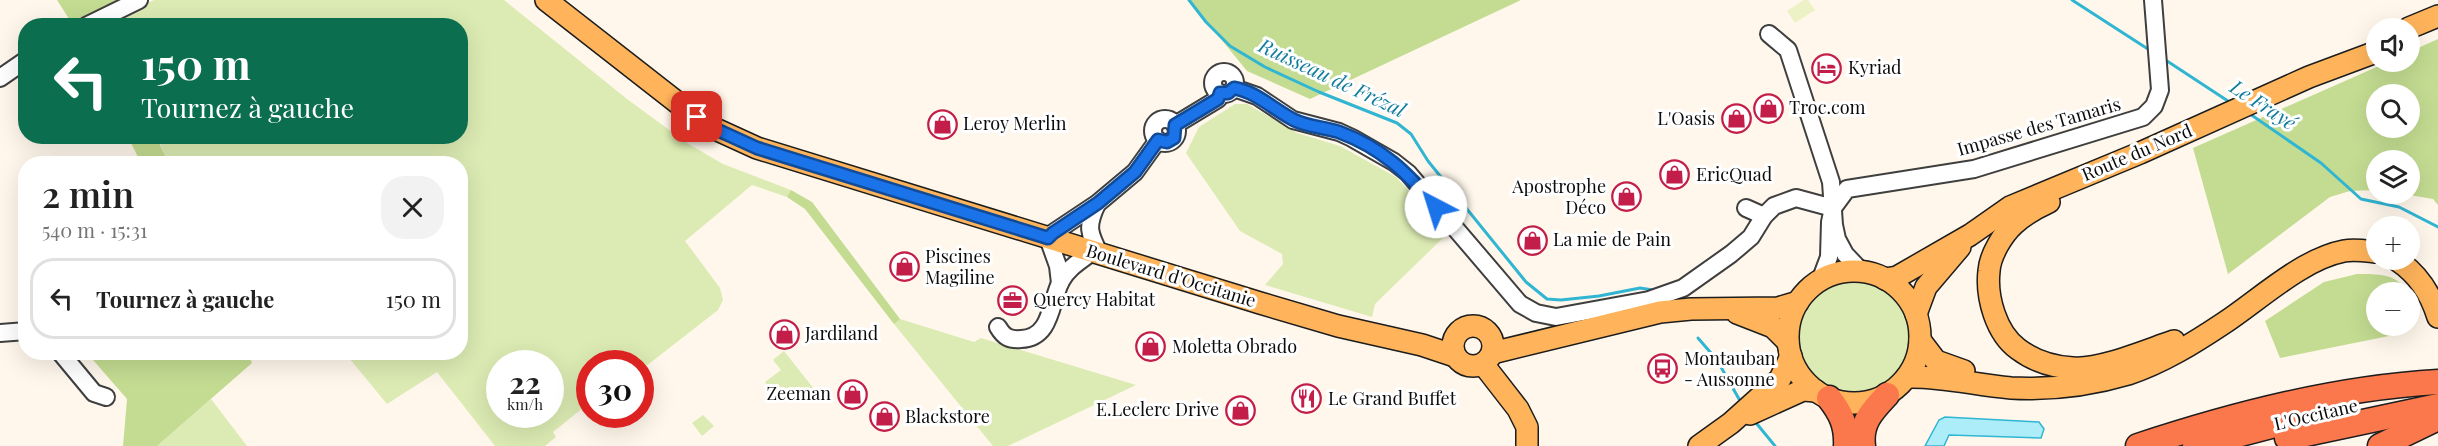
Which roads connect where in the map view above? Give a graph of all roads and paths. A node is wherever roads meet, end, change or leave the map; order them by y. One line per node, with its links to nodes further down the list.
1 (139, 0): 5 (street)
2 (546, 0): 21 (main road, Boulevard d'Occitanie)
3 (2153, 0): 18 (street, Impasse des Tamaris)
4 (2438, 16): 6 (main road)
5 (102, 18)
6 (2420, 23)
7 (2438, 26): 9 (main road)
8 (1769, 34): 18 (street)
9 (2420, 34)
10 (2366, 48): 13 (main road, Route du Nord)
11 (2366, 56): 13 (main road, Route du Nord)
12 (18, 66): 14 (street)
13 (2308, 77): 15 (main road, Route du Nord)
14 (0, 78)
15 (2140, 153): 20 (main road, Route du Nord); 39 (main road)
16 (1098, 203): 19 (street); 21 (street); 24 (street)
17 (1746, 208): 19 (street)
18 (1833, 208): 19 (street); 27 (street); 29 (street)
19 (1764, 216)
20 (1970, 236): 28 (main road, Route du Nord); 34 (main road, Route du Nord)
21 (1048, 238): 24 (main road, Boulevard d'Occitanie); 30 (street)
22 (2366, 241): 39 (main road)
23 (2366, 252): 45 (main road)
24 (1096, 254): 30 (street); 41 (main road, Boulevard d'Occitanie)
25 (2420, 267): 31 (main road)
26 (2412, 270): 35 (main road)
27 (1862, 272): 28 (main road); 29 (main road)
28 (1885, 279): 34 (main road)
29 (1820, 280): 32 (main road)
30 (1060, 283): 36 (street)
31 (2438, 290)
32 (1798, 302): 33 (main road, Boulevard d'Occitanie); 42 (main road)
33 (1731, 310): 42 (main road, Boulevard d'Occitanie); 43 (main road, Boulevard d'Occitanie)
34 (1916, 314): 40 (main road)
35 (2438, 317)
36 (998, 327)
37 (18, 332): 38 (street)
38 (0, 333)
39 (2181, 339): 40 (main road)
40 (1920, 340): 45 (main road)
41 (1454, 347): 43 (main road, Boulevard d'Occitanie); 43 (main road, Boulevard d'Occitanie)
42 (1790, 349): 48 (main road); 53 (main road)
43 (1488, 351): 54 (main road)
44 (66, 360): 50 (street)
45 (1907, 377): 49 (main road)
46 (2438, 382): 58 (highway)
47 (2438, 390): 59 (highway, L'Occitane)
48 (1822, 394): 49 (main road); 53 (main road); 56 (highway)
49 (1887, 394): 57 (highway)
50 (106, 397)
51 (2438, 406): 60 (highway, L'Occitane)
52 (2438, 418): 61 (highway)
53 (1731, 423): 55 (main road)
54 (1527, 446)
55 (1699, 446)
56 (1846, 446)
57 (1863, 446)
58 (2138, 446)
59 (2195, 446)
60 (2255, 446)
61 (2380, 446)

